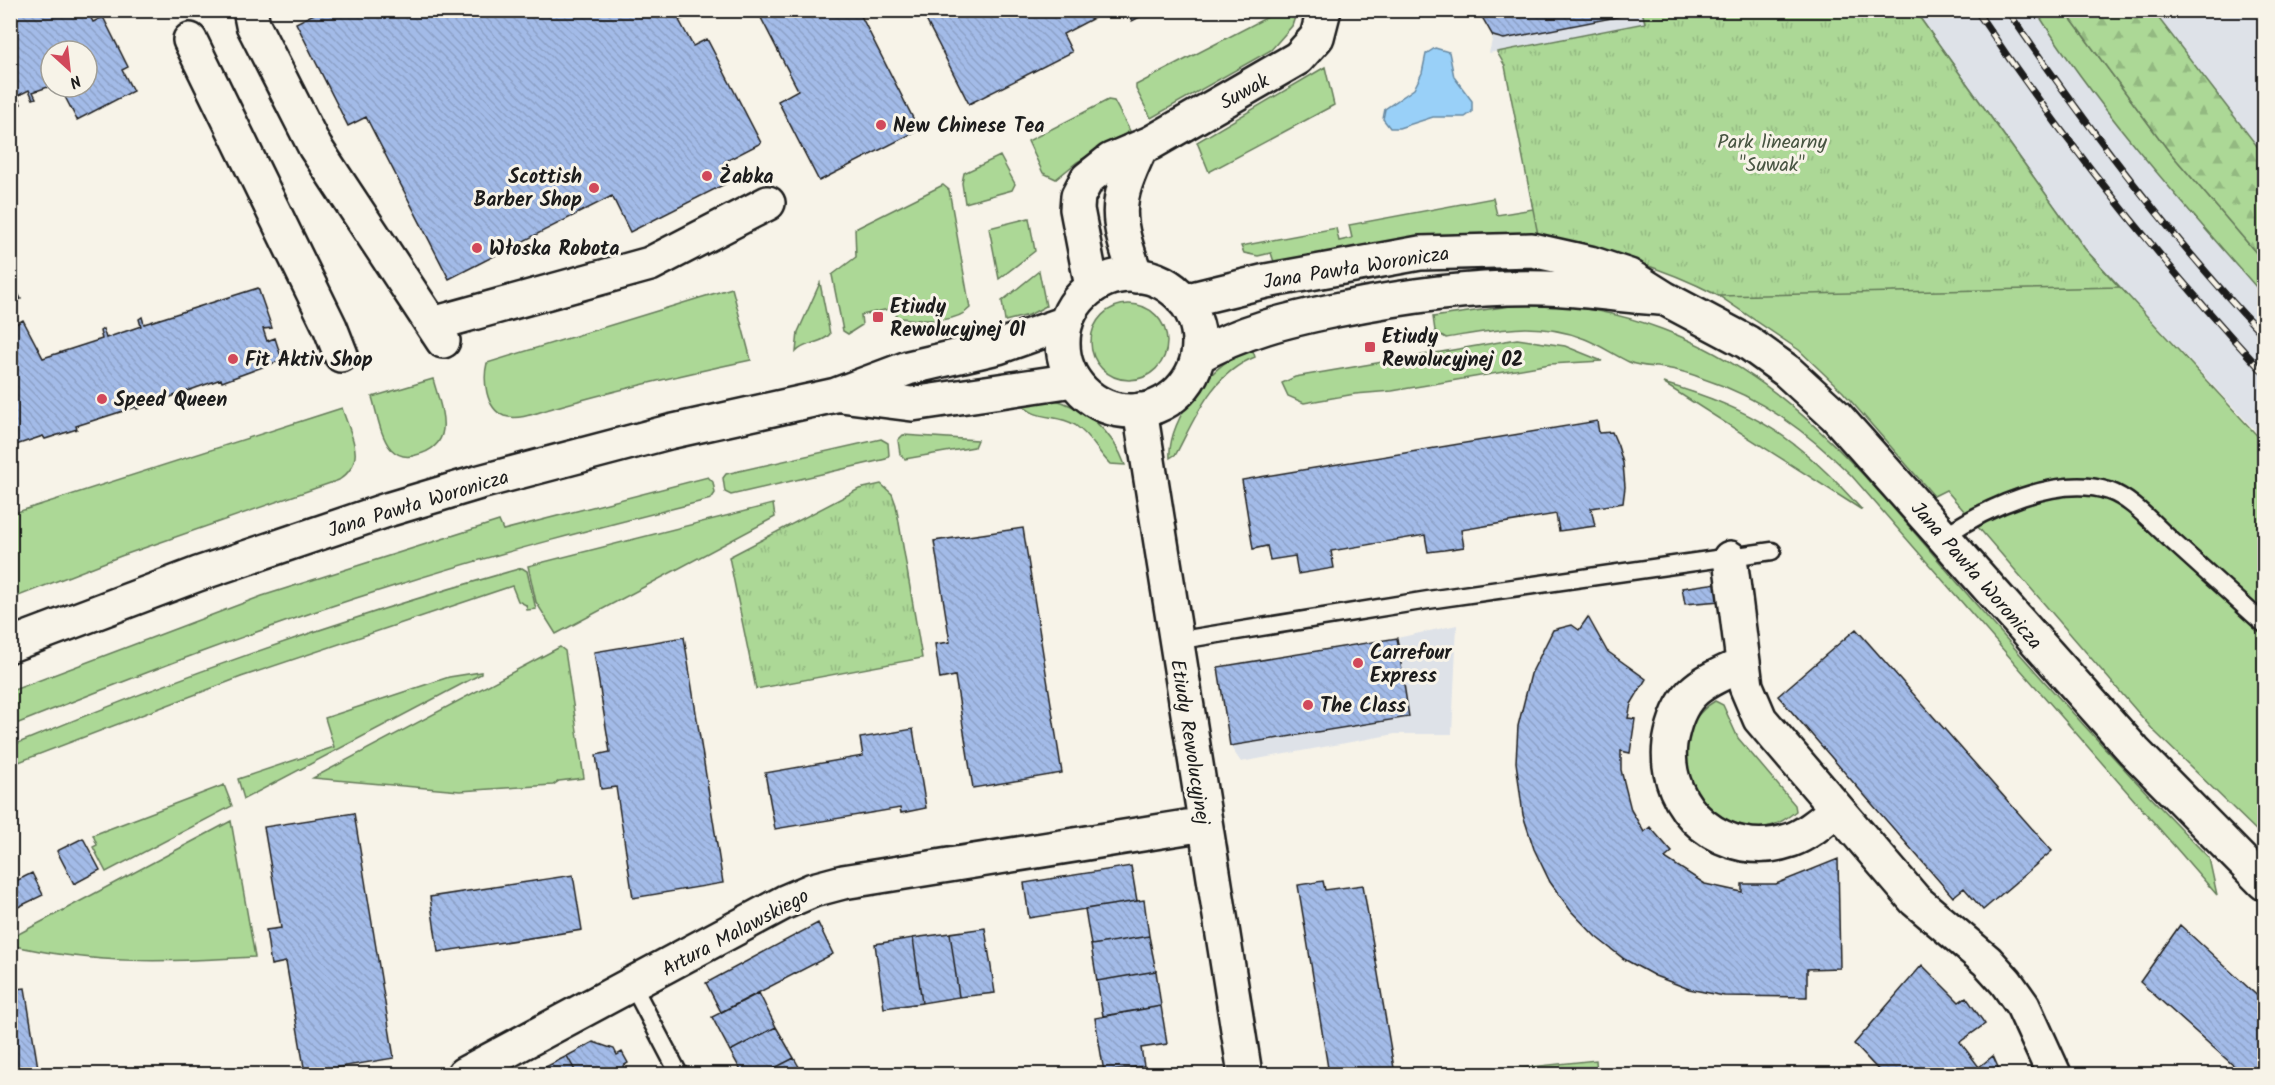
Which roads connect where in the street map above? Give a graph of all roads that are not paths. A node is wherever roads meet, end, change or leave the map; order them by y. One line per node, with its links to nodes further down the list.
1 (250, 10): 5 (street)
2 (1324, 10): 4 (street, Suwak)
3 (190, 40): 11 (street)
4 (1140, 149): 6 (street); 7 (street, Suwak)
5 (768, 203)
6 (1136, 276): 7 (street); 9 (street)
7 (1092, 287): 10 (street)
8 (1664, 298): 9 (street, Jana Pawła Woronicza); 12 (street, Jana Pawła Woronicza); 16 (street, Jana Pawła Woronicza)
9 (1184, 301): 12 (street)
10 (1066, 323): 13 (street); 14 (street, Jana Pawła Woronicza)
11 (341, 355)
12 (1198, 356): 15 (street)
13 (1074, 380): 14 (street, Jana Pawła Woronicza); 15 (street)
14 (836, 395): 21 (street, Jana Pawła Woronicza)
15 (1140, 410): 20 (street, Etiudy Rewolucyjnej)
16 (1943, 537): 19 (lane); 25 (street, Jana Pawła Woronicza)
17 (1772, 551): 18 (lane)
18 (1730, 558): 20 (lane); 22 (street)
19 (2265, 624)
20 (1175, 641): 24 (street, Etiudy Rewolucyjnej)
21 (10, 645)
22 (1743, 664): 23 (street); 23 (street)
23 (1836, 810): 30 (street)
24 (1205, 824): 26 (street, Artura Malawskiego); 29 (street, Etiudy Rewolucyjnej)
25 (2265, 883)
26 (633, 986): 27 (street, Artura Malawskiego); 28 (lane)
27 (464, 1074)
28 (679, 1074)
29 (1245, 1074)
30 (2054, 1074)

